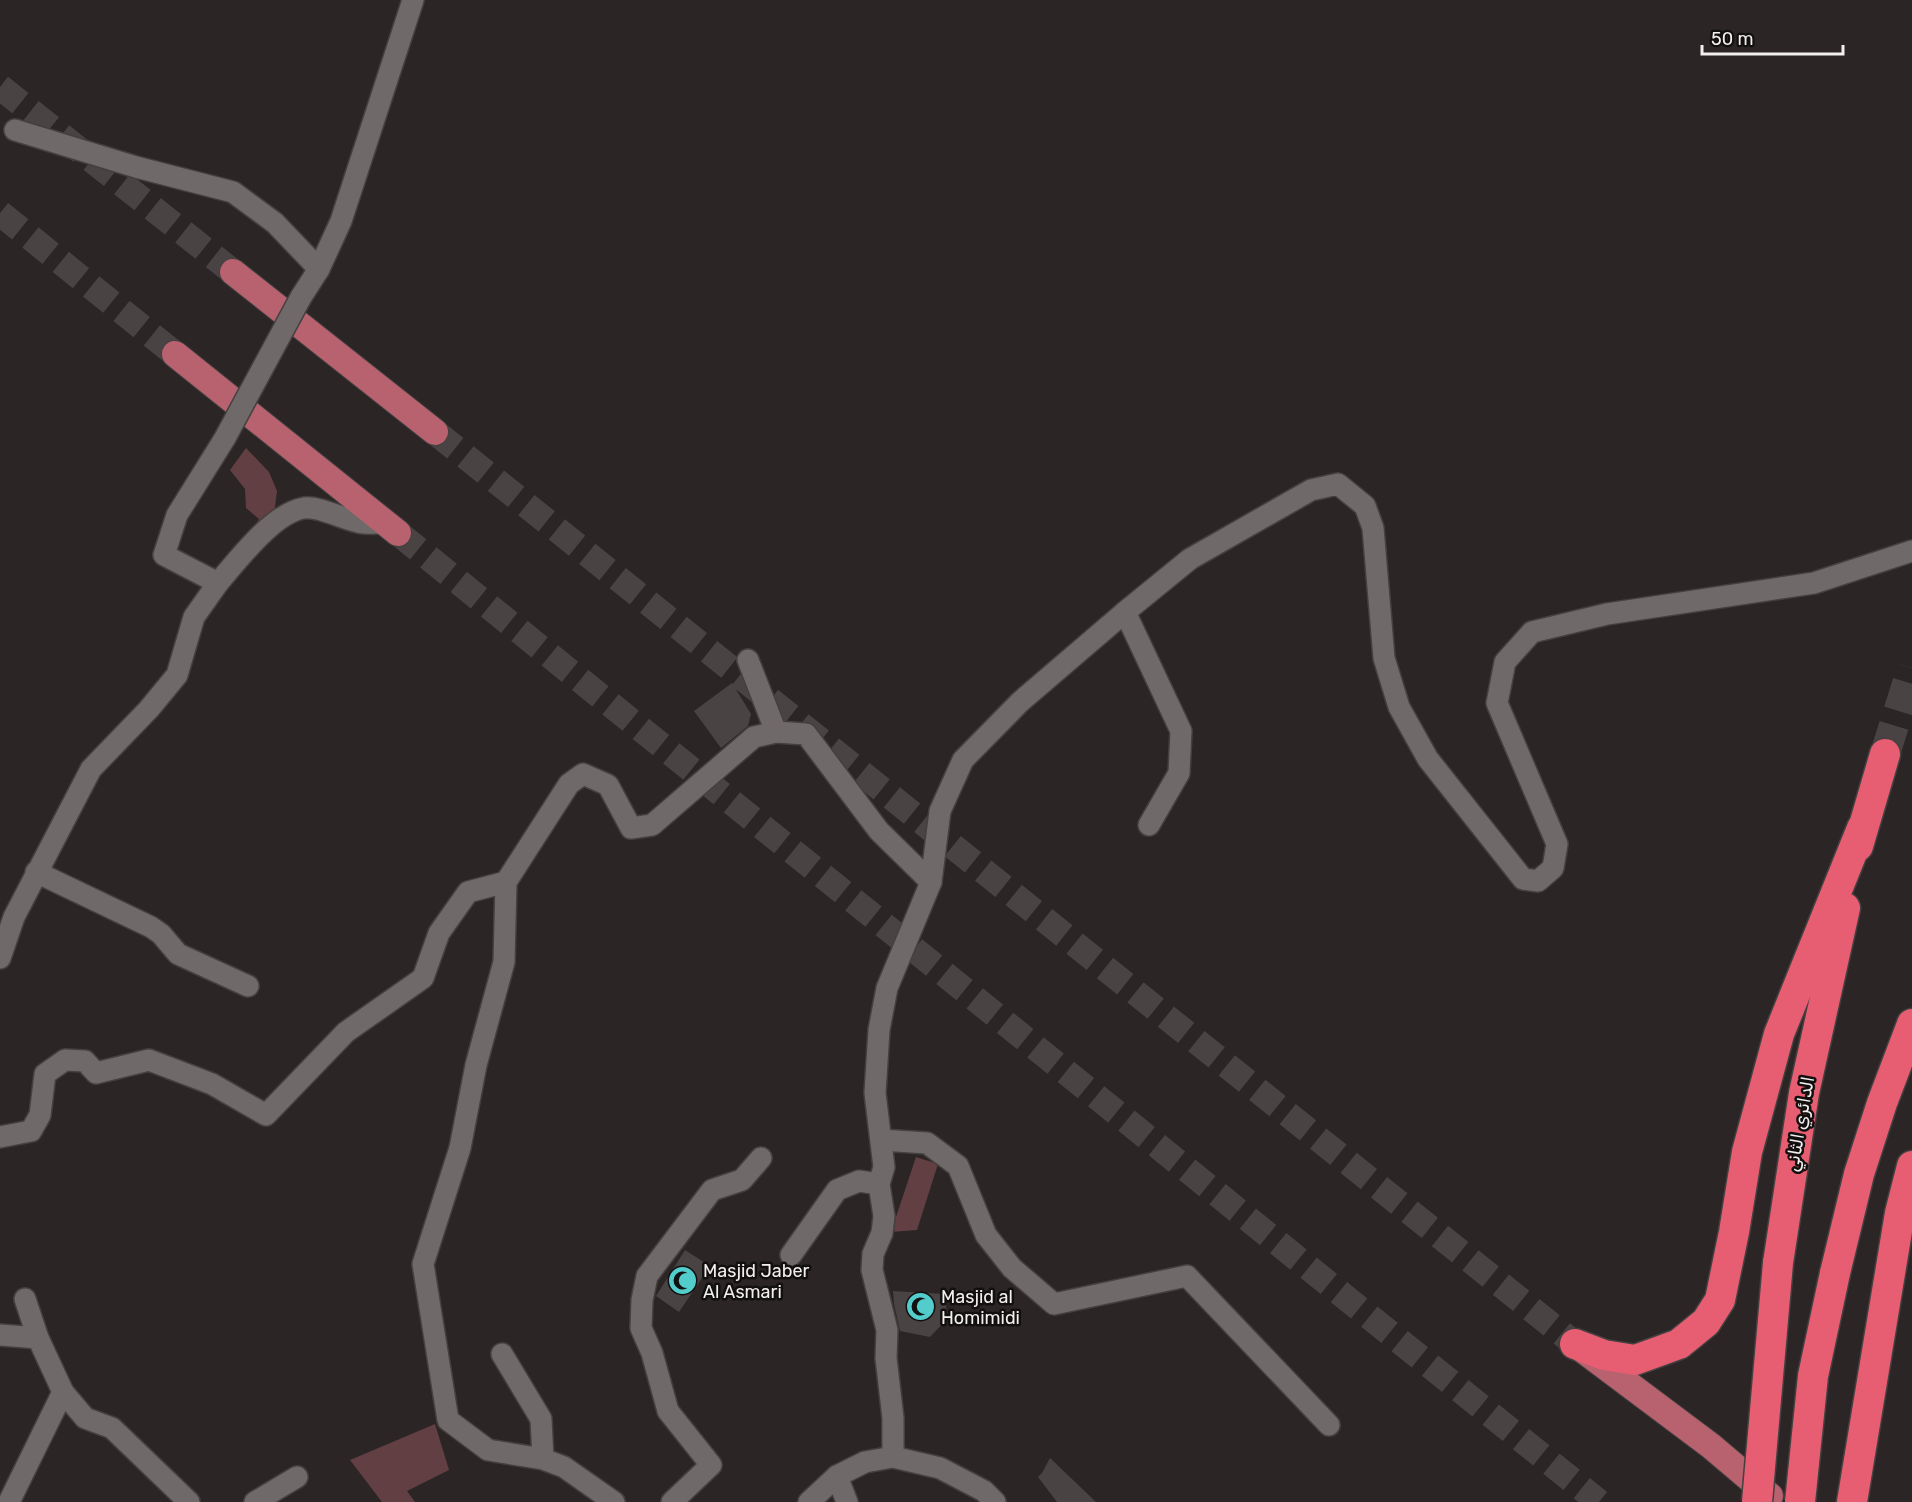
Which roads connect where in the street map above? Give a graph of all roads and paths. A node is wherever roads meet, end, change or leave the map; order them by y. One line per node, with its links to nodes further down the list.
1 (413, 0): 3 (street)
2 (15, 130): 3 (street)
3 (319, 269): 9 (street, bridge)
4 (233, 272): 6 (main road)
5 (175, 354): 7 (main road)
6 (435, 432)
7 (391, 528): 9 (street)
8 (1912, 551): 10 (street)
9 (218, 583): 16 (street)
10 (1125, 612): 14 (street); 18 (street)
11 (748, 660): 12 (street)
12 (776, 732): 17 (street); 18 (street)
13 (1885, 754): 15 (highway, الدائري الثاني)
14 (1149, 825)
15 (1862, 828): 31 (highway); 39 (highway, الدائري الثاني, bridge)
16 (36, 872): 19 (street); 20 (street)
17 (506, 882): 22 (street); 36 (street)
18 (931, 882): 23 (street)
19 (0, 958)
20 (248, 986)
21 (1912, 1024): 48 (highway, bridge)
22 (0, 1137)
23 (881, 1140): 26 (street); 34 (street)
24 (761, 1158): 44 (street)
25 (1912, 1166): 50 (highway)
26 (879, 1184): 27 (street); 35 (street)
27 (791, 1255)
28 (25, 1299): 30 (street)
29 (0, 1335): 30 (street)
30 (38, 1338): 33 (street)
31 (1575, 1344): 39 (main road)
32 (502, 1354): 36 (street)
33 (63, 1392): 40 (street); 41 (street)
34 (1329, 1425)
35 (893, 1457): 37 (street); 47 (street)
36 (543, 1460): 43 (street)
37 (837, 1476): 45 (street); 46 (street)
38 (297, 1477): 42 (street)
39 (1759, 1500): 49 (main road)
40 (9, 1502)
41 (189, 1502)
42 (255, 1502)
43 (614, 1502)
44 (672, 1502)
45 (809, 1502)
46 (847, 1502)
47 (995, 1502)
48 (1800, 1502)
49 (1806, 1502)
50 (1852, 1502)

